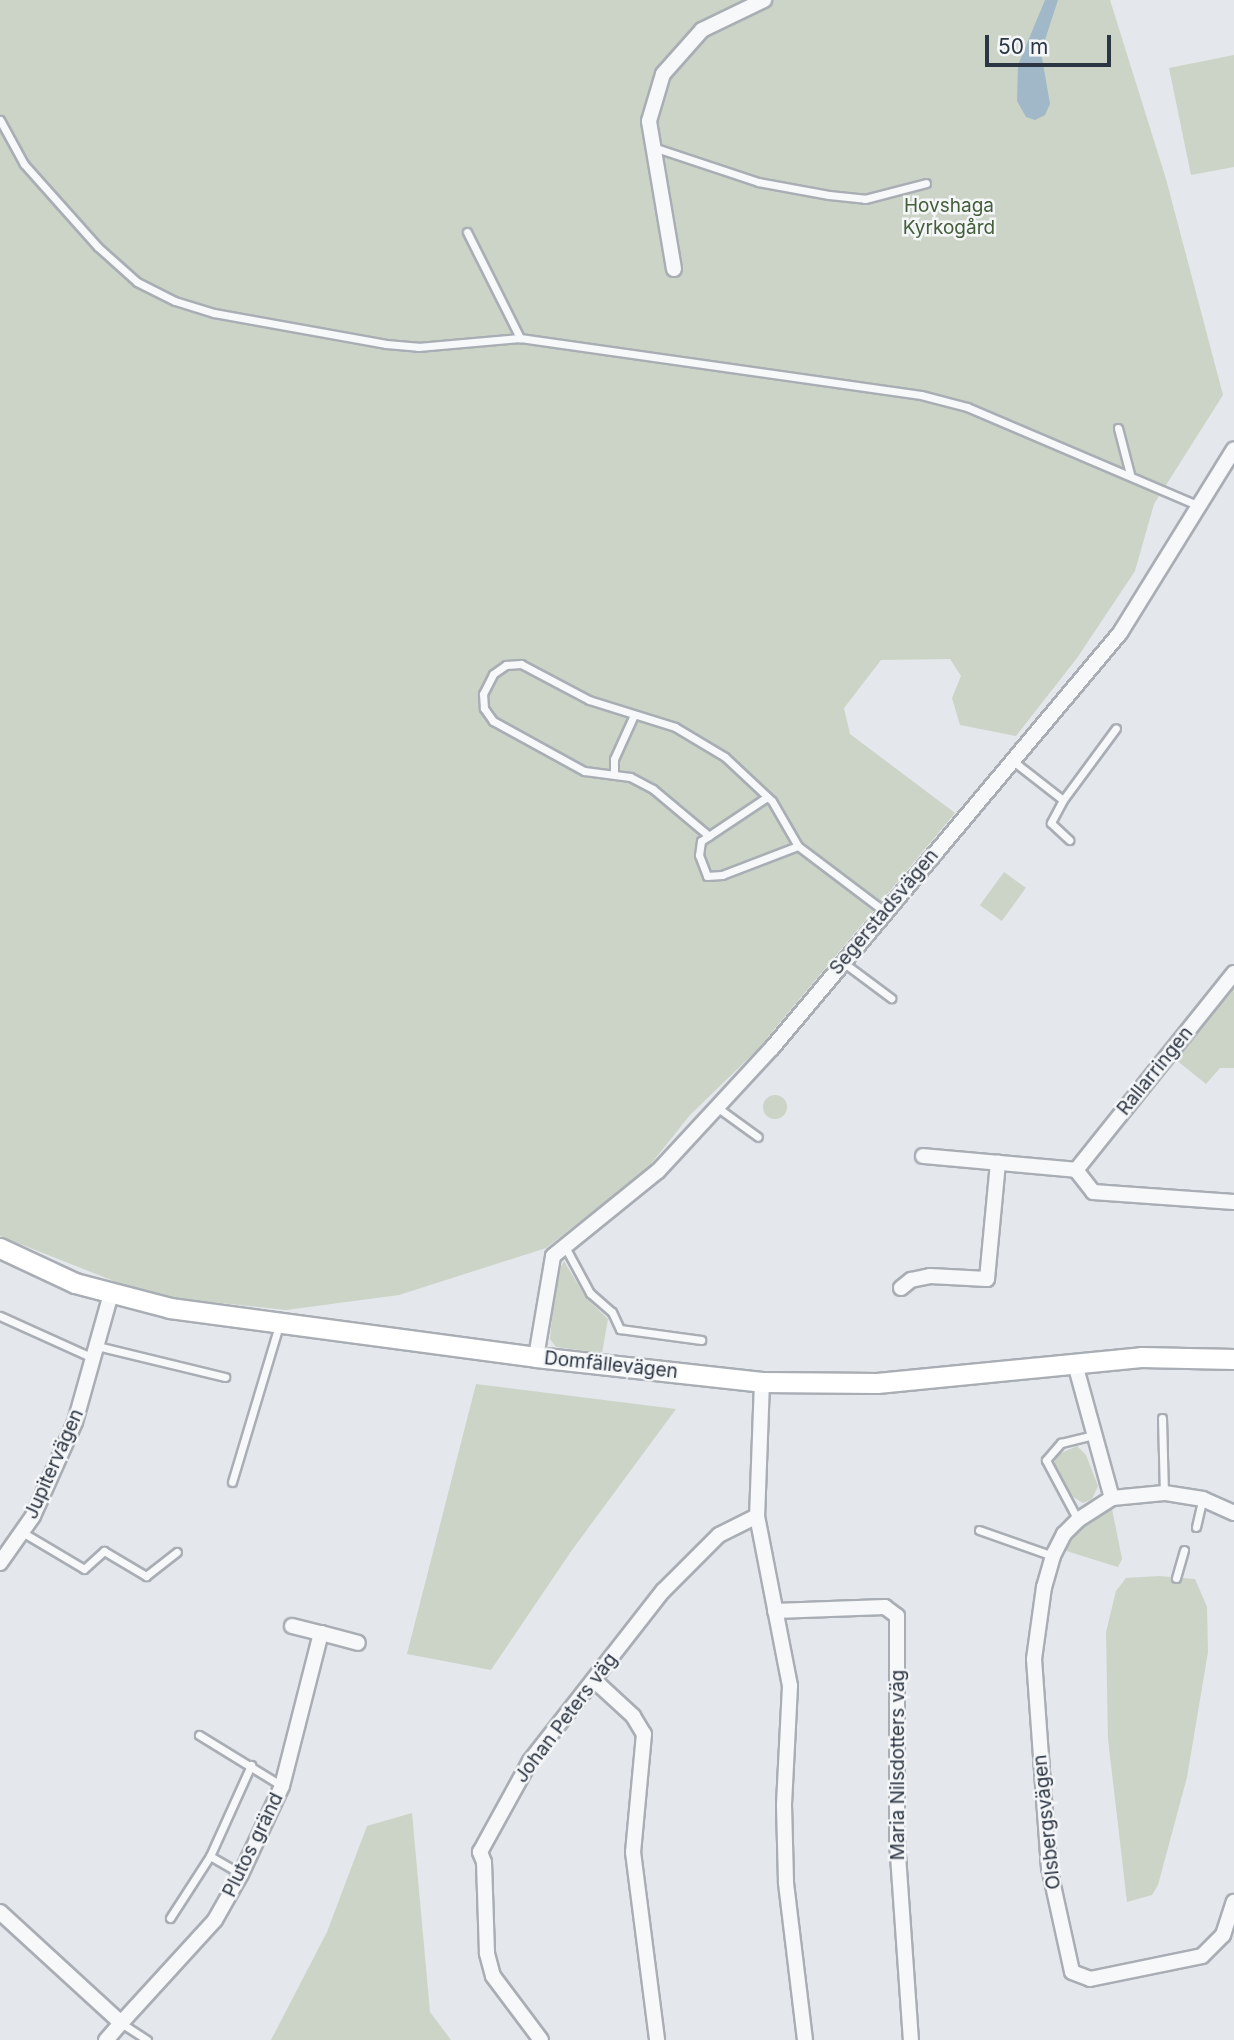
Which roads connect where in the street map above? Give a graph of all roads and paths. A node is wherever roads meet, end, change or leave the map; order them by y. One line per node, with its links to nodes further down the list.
1 (764, 0): 3 (street)
2 (0, 120): 7 (lane)
3 (651, 146): 4 (lane); 6 (street)
4 (926, 183)
5 (467, 232): 7 (lane)
6 (674, 269)
7 (520, 338): 10 (lane)
8 (1118, 428): 10 (lane)
9 (1231, 459): 11 (street, Segerstadsvägen)
10 (1130, 474): 11 (lane)
11 (1197, 505): 14 (street, Segerstadsvägen)
12 (634, 715): 15 (lane); 15 (lane); 16 (lane)
13 (1116, 728): 17 (lane)
14 (1012, 760): 17 (lane); 21 (street, Segerstadsvägen)
15 (614, 773): 18 (lane)
16 (768, 797): 18 (lane); 20 (lane)
17 (1063, 800): 19 (lane)
18 (709, 836): 20 (lane)
19 (1069, 840)
20 (798, 846): 21 (lane)
21 (884, 911): 22 (street, Segerstadsvägen)
22 (842, 961): 24 (lane); 25 (street, Segerstadsvägen)
23 (1234, 973): 29 (street, Rallarringen)
24 (891, 998)
25 (718, 1108): 26 (lane); 31 (street, Segerstadsvägen)
26 (758, 1137)
27 (923, 1156): 28 (street)
28 (998, 1163): 29 (street); 33 (street)
29 (1076, 1170): 30 (street)
30 (1234, 1202)
31 (564, 1244): 37 (lane); 39 (street, Segerstadsvägen)
32 (0, 1248): 34 (street, Domfällevägen)
33 (901, 1288)
34 (111, 1294): 36 (street, Domfällevägen); 38 (street, Jupitervägen)
35 (0, 1316): 38 (lane)
36 (281, 1321): 39 (street, Domfällevägen); 46 (lane)
37 (701, 1340)
38 (95, 1352): 42 (lane); 55 (street, Jupitervägen)
39 (536, 1357): 43 (street, Domfällevägen)
40 (1234, 1359): 41 (street, Domfällevägen)
41 (1075, 1364): 43 (street, Domfällevägen); 45 (street)
42 (225, 1377)
43 (762, 1382): 51 (street)
44 (1162, 1418): 47 (lane)
45 (1094, 1434): 48 (street); 52 (lane)
46 (232, 1482)
47 (1164, 1493): 48 (street, Olsbergsvägen); 49 (street, Olsbergsvägen)
48 (1112, 1498): 52 (street, Olsbergsvägen)
49 (1203, 1499): 50 (street, Olsbergsvägen); 53 (lane)
50 (1234, 1513)
51 (757, 1516): 61 (street); 65 (street, Johan Peters väg)
52 (1078, 1520): 59 (street, Olsbergsvägen)
53 (1196, 1527)
54 (979, 1530): 59 (lane)
55 (22, 1532): 57 (lane); 58 (street, Jupitervägen)
56 (1184, 1550): 60 (lane)
57 (177, 1552)
58 (2, 1554)
59 (1054, 1556): 71 (street, Olsbergsvägen)
60 (1176, 1578)
61 (775, 1611): 79 (street); 80 (street, Maria Nilsdotters väg)
62 (292, 1626): 63 (street)
63 (321, 1633): 64 (street); 68 (street, Plutos gränd)
64 (358, 1643)
65 (595, 1681): 77 (street, Johan Peters väg); 78 (street)
66 (199, 1735): 67 (lane)
67 (251, 1765): 68 (lane); 69 (lane)
68 (282, 1786): 70 (street, Plutos gränd)
69 (210, 1856): 70 (lane); 73 (lane)
70 (241, 1874): 74 (street, Plutos gränd)
71 (1234, 1902)
72 (0, 1912): 74 (street)
73 (170, 1918)
74 (121, 2023): 75 (street, Plutos gränd); 76 (lane)
75 (106, 2040)
76 (146, 2040)
77 (541, 2040)
78 (657, 2040)
79 (805, 2040)
80 (911, 2040)

